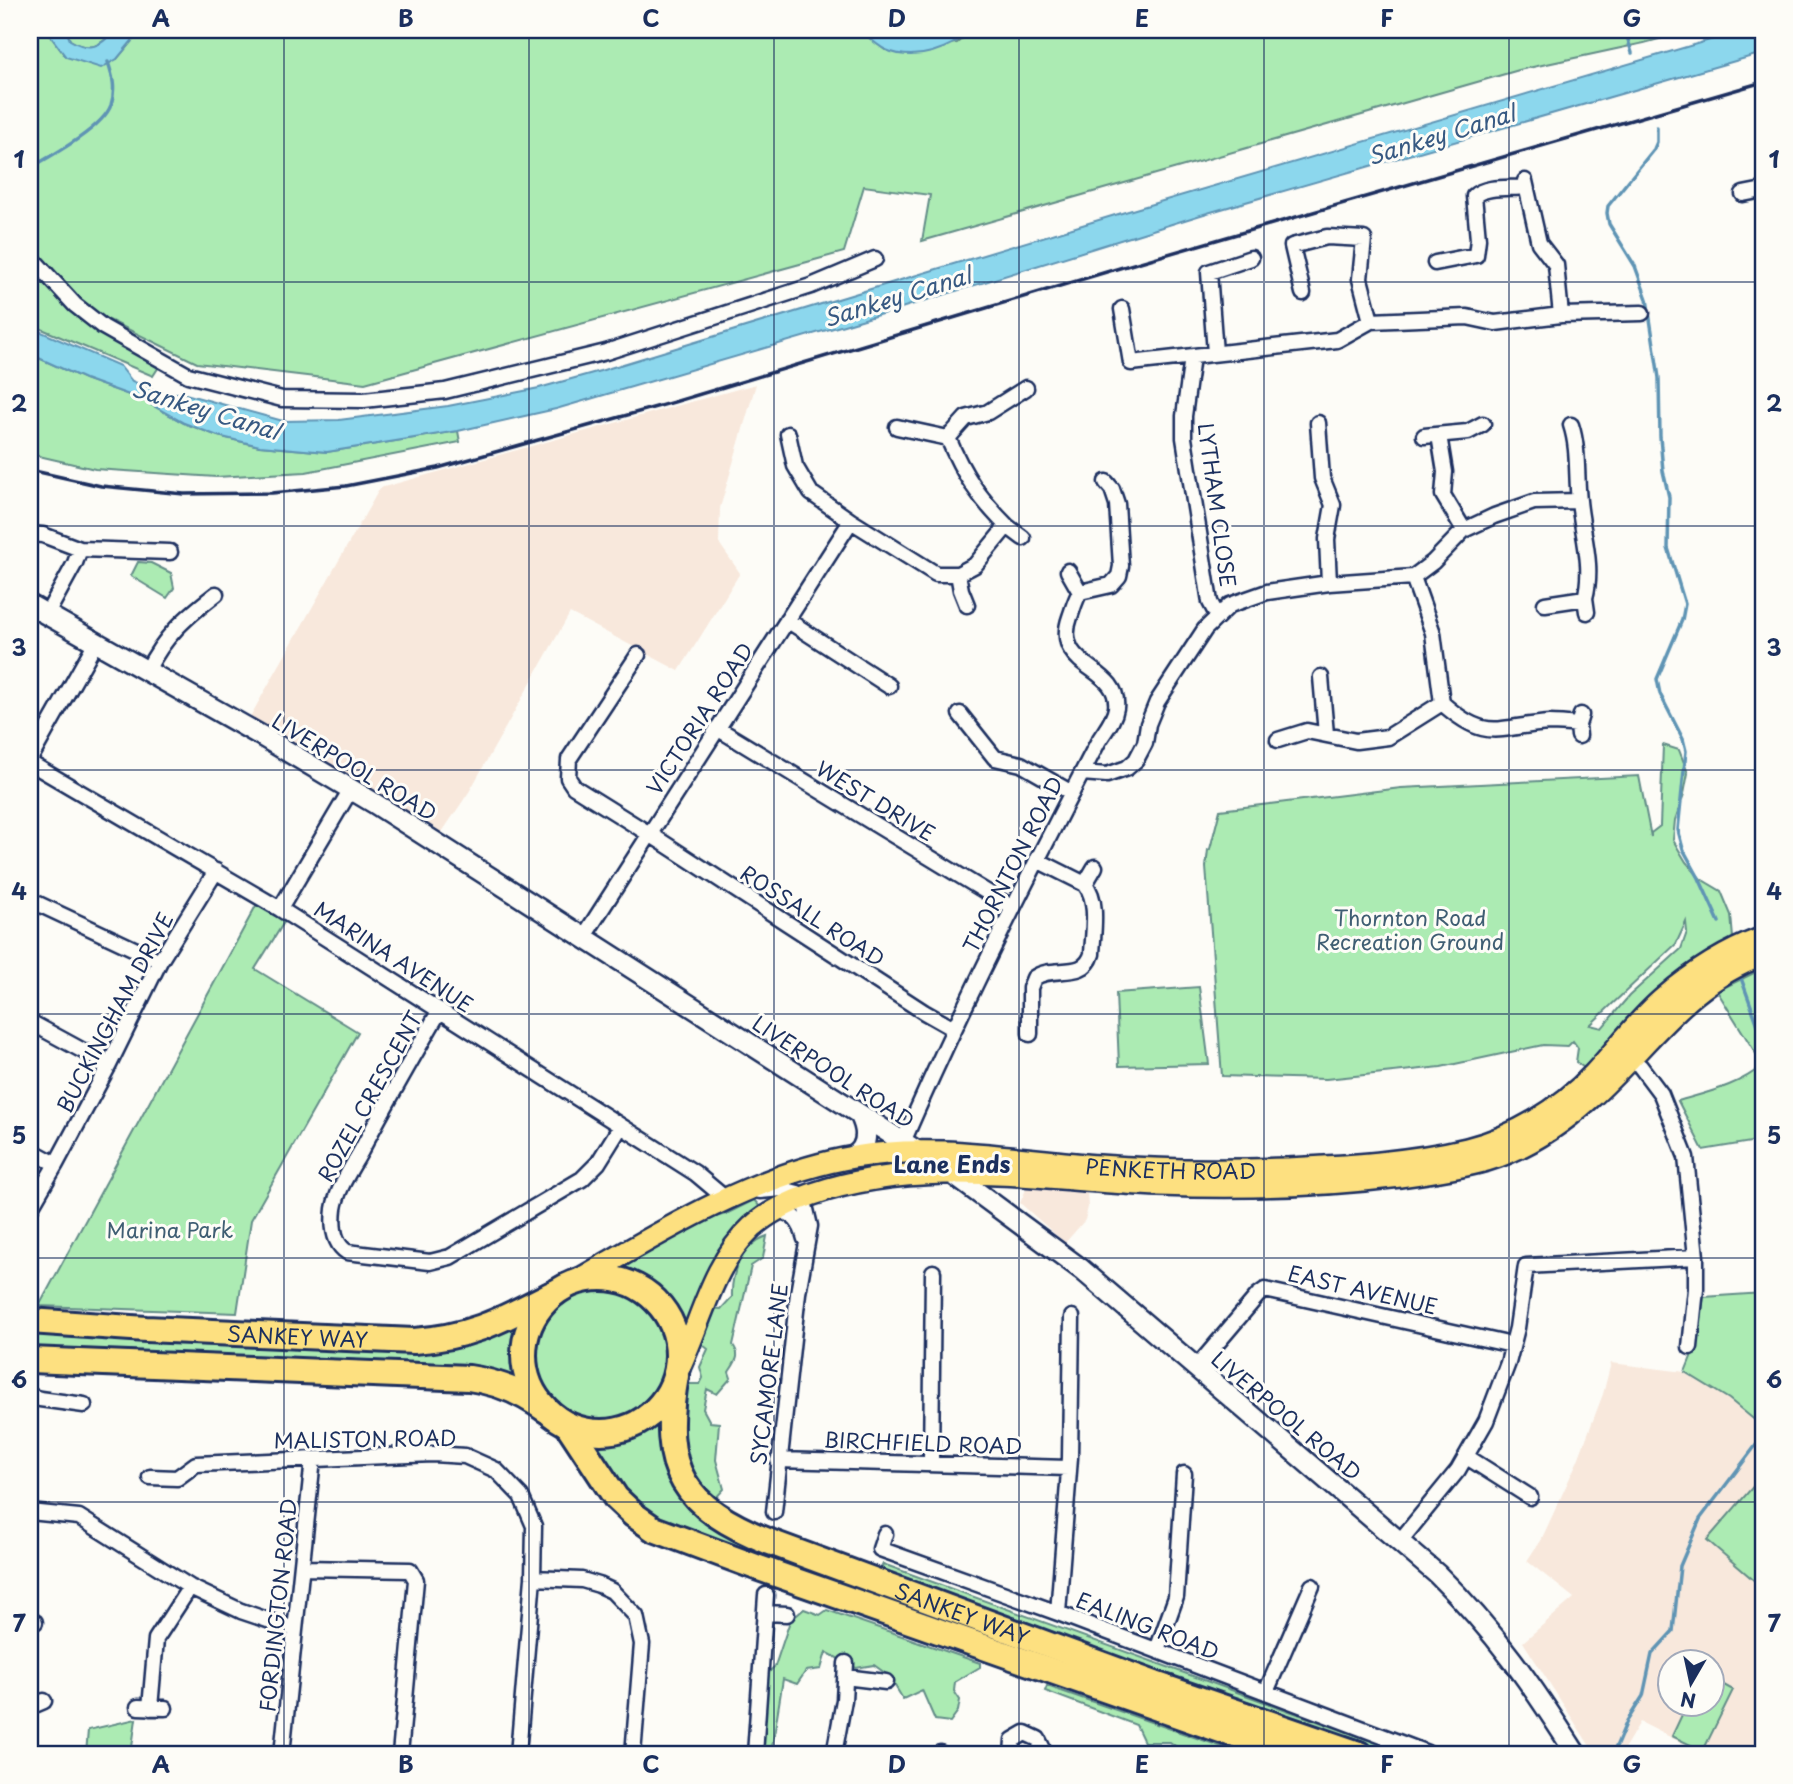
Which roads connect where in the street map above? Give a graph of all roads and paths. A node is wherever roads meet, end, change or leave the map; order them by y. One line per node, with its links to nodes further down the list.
1 (1763, 190): 2 (street)
2 (1743, 194)
3 (30, 256): 5 (street)
4 (1251, 258): 12 (street)
5 (875, 259)
6 (1435, 263): 10 (street)
7 (1303, 293): 11 (street)
8 (1122, 309): 13 (street)
9 (1642, 313): 10 (street)
10 (1561, 315): 11 (street)
11 (1371, 321): 12 (street)
12 (1215, 353): 13 (street)
13 (1192, 357): 41 (street, LYTHAM CLOSE)
14 (1026, 388): 22 (street)
15 (1318, 423): 35 (street)
16 (1569, 423): 24 (street)
17 (1483, 424): 20 (street)
18 (897, 427): 22 (street)
19 (788, 434): 25 (street)
20 (1439, 435): 21 (street); 27 (street)
21 (1424, 436)
22 (948, 438): 26 (street)
23 (1105, 481): 36 (street)
24 (1579, 501): 27 (street); 38 (street)
25 (851, 521): 33 (street); 42 (street, VICTORIA ROAD)
26 (1007, 526): 29 (street); 33 (street)
27 (1464, 530): 34 (street)
28 (30, 534): 30 (street)
29 (1023, 538)
30 (80, 549): 31 (street); 40 (street)
31 (170, 552)
32 (1068, 571): 36 (street)
33 (958, 574): 39 (street)
34 (1413, 577): 35 (street); 48 (street)
35 (1329, 583): 41 (street)
36 (1080, 592): 55 (street)
37 (216, 594): 45 (street)
38 (1545, 604)
39 (967, 605)
40 (38, 609): 43 (street, LIVERPOOL ROAD)
41 (1217, 615): 55 (street, THORNTON ROAD)
42 (787, 620): 47 (street); 51 (street, VICTORIA ROAD)
43 (96, 642): 45 (street, LIVERPOOL ROAD); 54 (street)
44 (638, 655): 58 (street, ROSSALL ROAD)
45 (147, 671): 56 (street, LIVERPOOL ROAD)
46 (1321, 677): 52 (street)
47 (889, 686)
48 (1442, 703): 50 (street); 52 (street)
49 (960, 714): 57 (street)
50 (1580, 725)
51 (717, 728): 58 (street, VICTORIA ROAD); 64 (street, WEST DRIVE)
52 (1326, 734): 53 (street)
53 (1274, 741)
54 (30, 761): 61 (street, MARINA AVENUE)
55 (1082, 773): 57 (street, THORNTON ROAD)
56 (351, 789): 65 (street); 66 (street, LIVERPOOL ROAD)
57 (1072, 793): 59 (street, THORNTON ROAD)
58 (649, 834): 66 (street, VICTORIA ROAD); 73 (street, ROSSALL ROAD)
59 (1037, 860): 62 (street); 64 (street, THORNTON ROAD)
60 (1095, 867): 62 (street)
61 (216, 871): 65 (street, MARINA AVENUE); 69 (street, BUCKINGHAM DRIVE)
62 (1085, 884): 74 (street)
63 (30, 900): 69 (street)
64 (1013, 908): 73 (street, THORNTON ROAD)
65 (280, 909): 71 (street, MARINA AVENUE)
66 (583, 938): 77 (street, LIVERPOOL ROAD)
67 (1763, 938): 70 (main road)
68 (1763, 956): 70 (main road)
69 (160, 961): 75 (street, BUCKINGHAM DRIVE)
70 (1724, 964): 84 (main road, PENKETH ROAD)
71 (440, 1010): 78 (street, MARINA AVENUE); 78 (street, ROZEL CRESCENT)
72 (30, 1022): 75 (street)
73 (954, 1029): 79 (street, THORNTON ROAD)
74 (1031, 1036)
75 (109, 1065): 82 (street, BUCKINGHAM DRIVE)
76 (1640, 1066): 90 (street)
77 (860, 1115): 79 (street, LIVERPOOL ROAD); 81 (street)
78 (621, 1126): 85 (street, MARINA AVENUE)
79 (910, 1147): 81 (main road, PENKETH ROAD); 83 (street, LIVERPOOL ROAD); 84 (main road, PENKETH ROAD)
80 (30, 1150): 82 (street)
81 (852, 1157): 85 (main road, PENKETH ROAD)
82 (57, 1164): 87 (street, BUCKINGHAM DRIVE)
83 (950, 1172): 84 (main road, PENKETH ROAD); 86 (main road, PENKETH ROAD); 99 (street, LIVERPOOL ROAD)
84 (1095, 1173)
85 (729, 1198): 86 (street); 92 (main road, PENKETH ROAD)
86 (802, 1198): 88 (main road, PENKETH ROAD); 89 (street, SYCAMORE LANE)
87 (30, 1209)
88 (777, 1210): 89 (street); 100 (main road, PENKETH ROAD)
89 (806, 1241): 107 (street, SYCAMORE LANE)
90 (1696, 1257): 96 (street); 97 (street)
91 (932, 1272): 108 (street)
92 (577, 1281): 93 (highway); 100 (highway)
93 (554, 1293): 94 (highway, SANKEY WAY); 103 (highway)
94 (30, 1321)
95 (1068, 1324): 109 (street)
96 (1513, 1345): 99 (street, EAST AVENUE); 105 (street)
97 (1690, 1346)
98 (30, 1360): 103 (highway, SANKEY WAY)
99 (1196, 1368): 116 (street, LIVERPOOL ROAD)
100 (677, 1374): 104 (highway); 117 (highway, SANKEY WAY)
101 (30, 1396): 102 (street)
102 (84, 1405)
103 (546, 1410): 104 (highway)
104 (568, 1425): 120 (highway, SANKEY WAY)
105 (1467, 1457): 112 (street); 116 (street)
106 (313, 1459): 111 (street, MALISTON ROAD); 118 (street, FORDINGTON ROAD); 119 (street, MALISTON ROAD)
107 (778, 1460): 108 (street, BIRCHFIELD ROAD); 114 (street, SYCAMORE LANE)
108 (931, 1463): 109 (street, BIRCHFIELD ROAD)
109 (1068, 1468): 124 (street)
110 (1185, 1474): 127 (street)
111 (150, 1477)
112 (1530, 1497)
113 (30, 1511): 121 (street)
114 (774, 1512)
115 (885, 1534): 124 (street, EALING ROAD)
116 (1400, 1541): 144 (street, LIVERPOOL ROAD)
117 (770, 1542): 120 (highway); 131 (highway, SANKEY WAY)
118 (303, 1568): 126 (street, FORDINGTON ROAD); 134 (street)
119 (533, 1578): 135 (street, MALISTON ROAD); 136 (street)
120 (767, 1583): 123 (street); 141 (highway, SANKEY WAY)
121 (190, 1587): 126 (street); 130 (street)
122 (1307, 1590): 129 (street)
123 (766, 1613): 125 (street); 137 (street)
124 (1058, 1613): 127 (street, EALING ROAD)
125 (787, 1614)
126 (294, 1629): 133 (street, FORDINGTON ROAD)
127 (1157, 1650): 129 (street, EALING ROAD)
128 (886, 1682): 138 (street)
129 (1266, 1692): 132 (street, EALING ROAD)
130 (151, 1708)
131 (1313, 1738): 142 (main road); 143 (highway, SANKEY WAY)
132 (1420, 1746)
133 (282, 1754)
134 (400, 1754)
135 (518, 1754)
136 (633, 1754)
137 (755, 1754)
138 (834, 1754)
139 (1012, 1754): 140 (street)
140 (1046, 1754)
141 (1289, 1754)
142 (1343, 1754)
143 (1359, 1754)
144 (1576, 1754)

